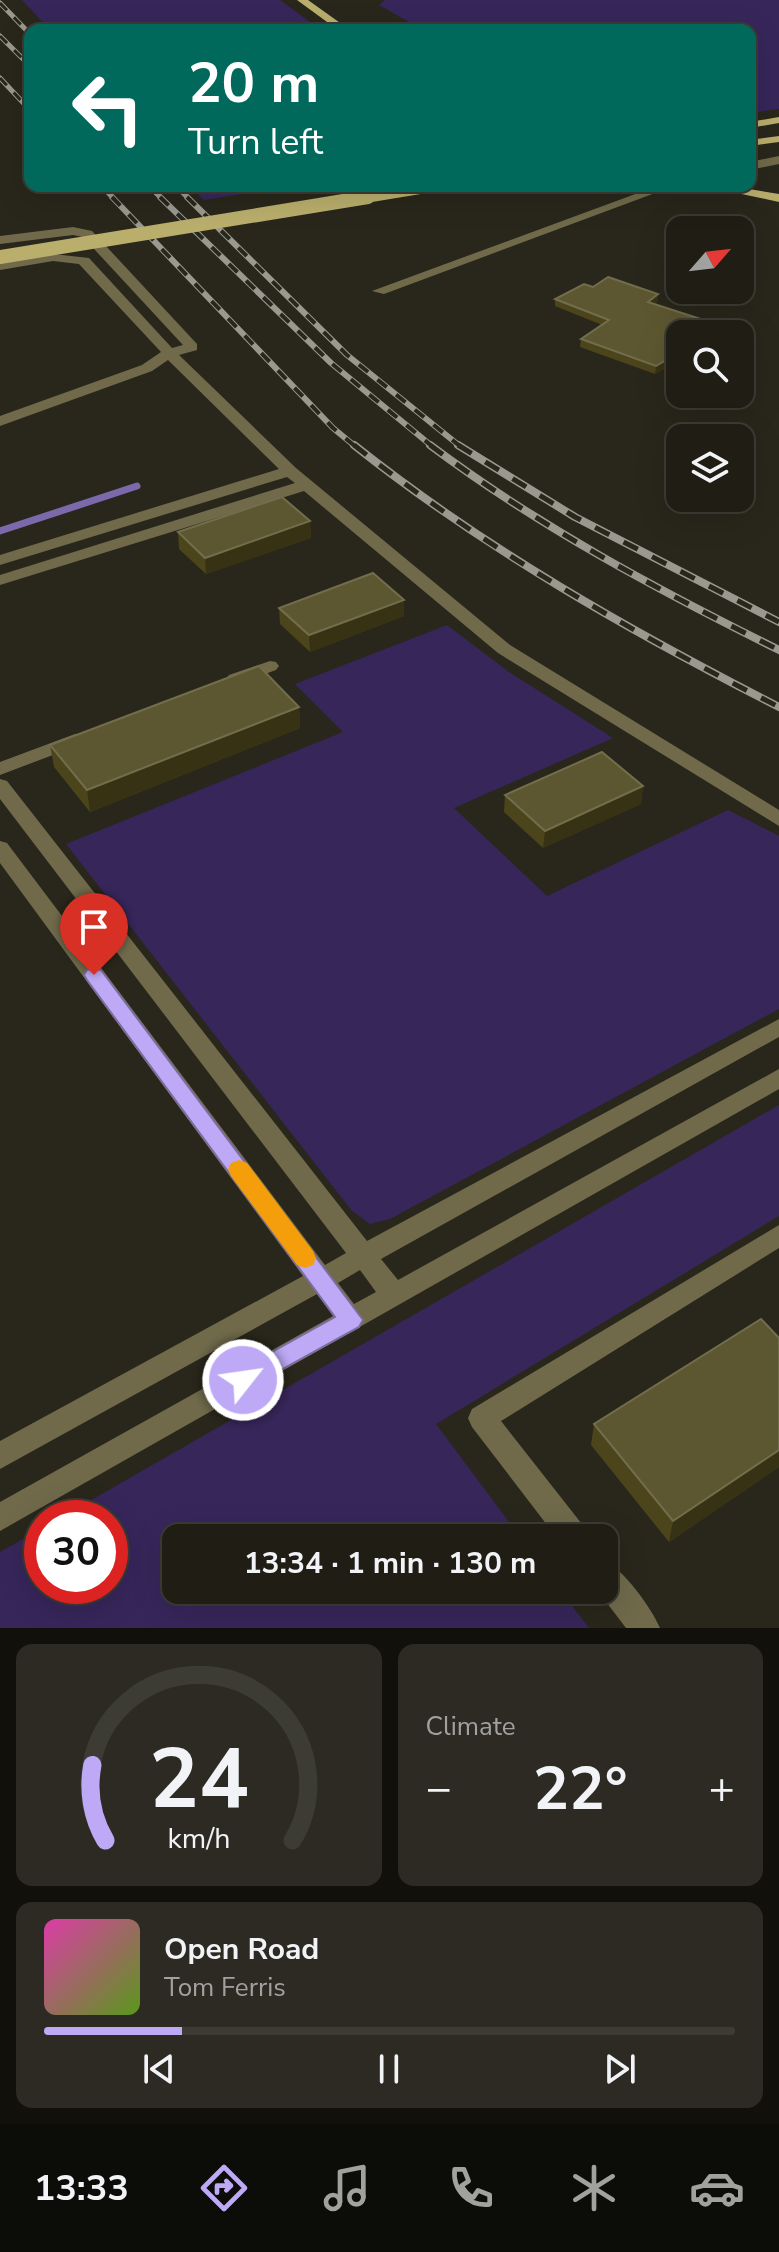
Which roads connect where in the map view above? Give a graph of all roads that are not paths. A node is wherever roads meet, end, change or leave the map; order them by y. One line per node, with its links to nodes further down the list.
1 (302, 0): 2 (main road)
2 (336, 24)
3 (779, 112): 4 (main road)
4 (756, 116)
5 (779, 120): 6 (main road)
6 (756, 124)
7 (779, 130): 8 (main road)
8 (756, 134)
9 (779, 139): 10 (main road)
10 (756, 142)
11 (779, 160): 12 (street)
12 (756, 165)
13 (332, 192): 18 (main road)
14 (398, 192): 19 (main road, bridge)
15 (651, 192): 21 (street)
16 (744, 192): 17 (main road)
17 (779, 198)
18 (0, 243): 22 (street)
19 (0, 257)
20 (0, 266): 22 (street)
21 (379, 291)
22 (169, 353): 23 (street); 24 (street)
23 (0, 421)
24 (290, 471): 25 (street); 26 (street)
25 (305, 485): 27 (street); 33 (street)
26 (0, 560)
27 (0, 580)
28 (270, 666): 29 (street)
29 (213, 688)
30 (99, 731): 31 (street)
31 (0, 769)
32 (0, 785): 38 (street)
33 (779, 819)
34 (0, 848): 39 (street)
35 (779, 1027): 38 (street)
36 (779, 1078): 40 (street)
37 (779, 1235): 44 (street)
38 (364, 1256): 39 (street); 40 (street)
39 (321, 1280): 41 (street); 42 (street)
40 (394, 1295): 41 (street)
41 (351, 1320): 43 (street)
42 (0, 1456)
43 (0, 1517)
44 (564, 1524)
45 (618, 1593): 46 (street)
46 (645, 1628)

